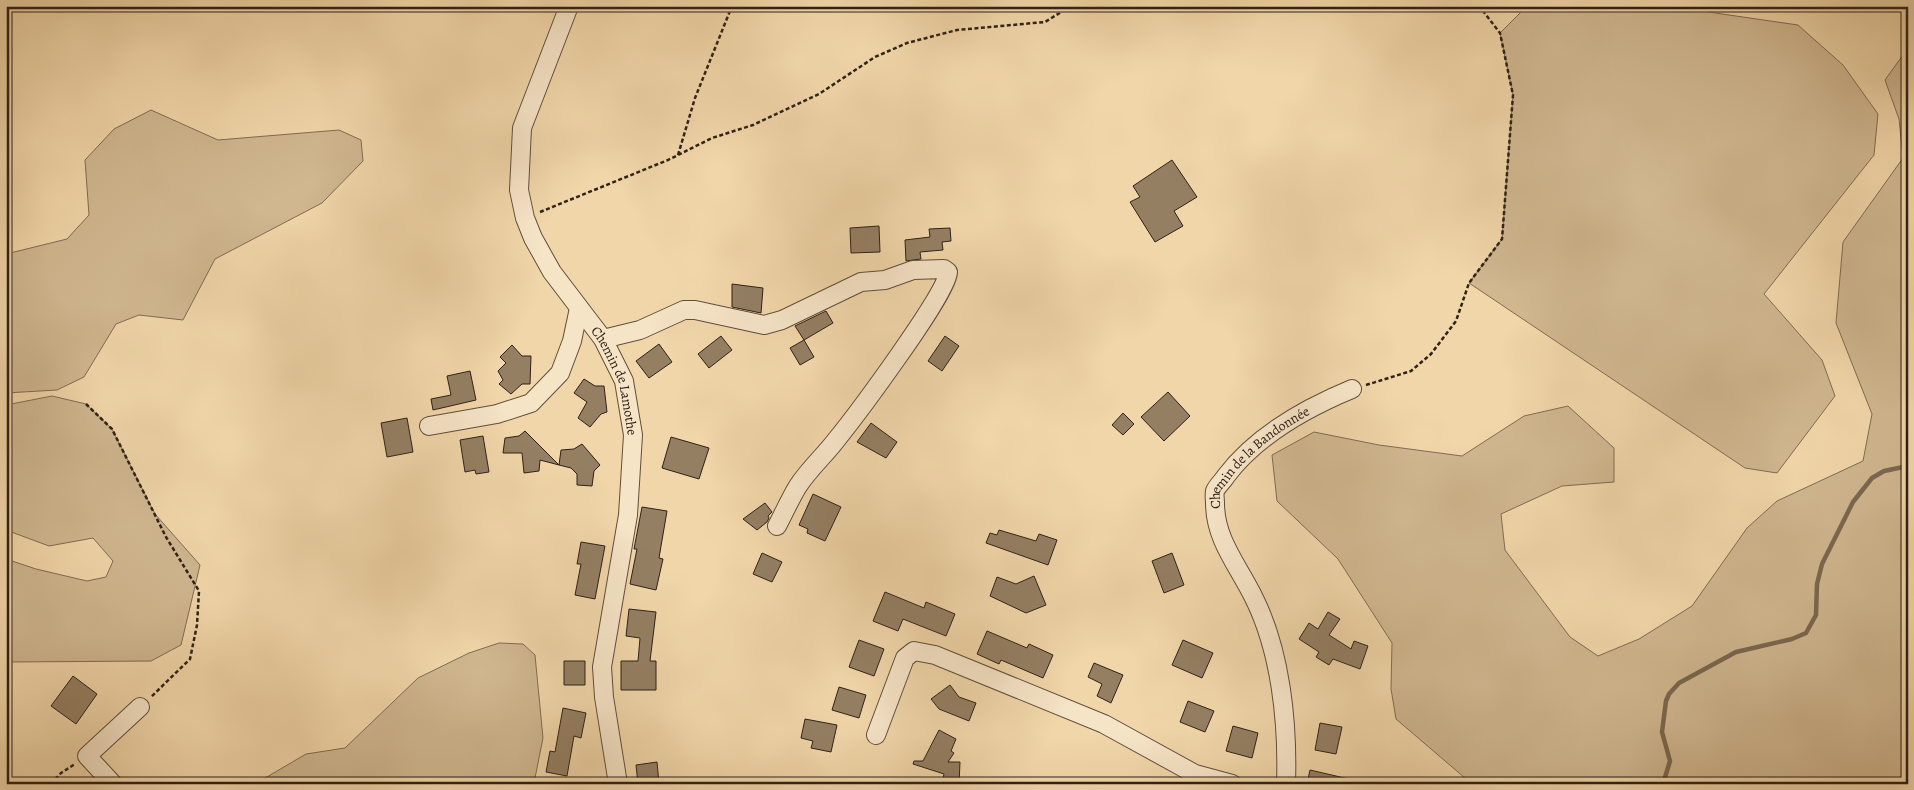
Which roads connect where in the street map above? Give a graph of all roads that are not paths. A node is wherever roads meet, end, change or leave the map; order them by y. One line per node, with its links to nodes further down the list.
1 (569, 6): 2 (street, Chemin de Lamothe)
2 (579, 308): 3 (street, Chemin de Lamothe); 5 (street)
3 (603, 339): 6 (street); 10 (street, Chemin de Lamothe)
4 (1352, 389): 12 (street, Chemin de la Bandonnée)
5 (429, 426)
6 (777, 526)
7 (140, 707): 9 (street)
8 (876, 735): 11 (street)
9 (113, 784)
10 (618, 784)
11 (1232, 784)
12 (1286, 784)

